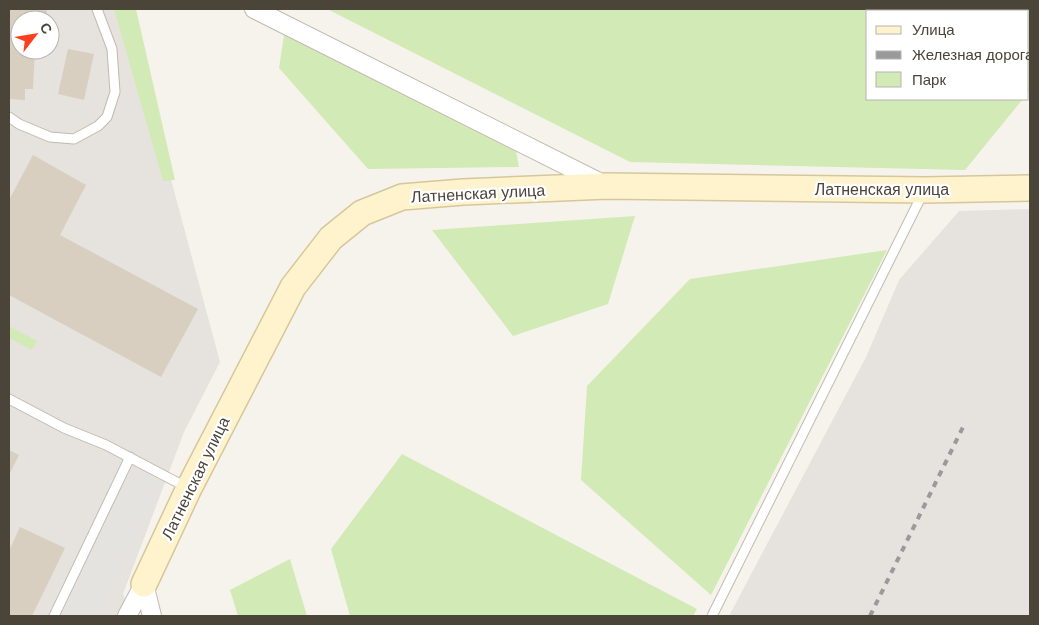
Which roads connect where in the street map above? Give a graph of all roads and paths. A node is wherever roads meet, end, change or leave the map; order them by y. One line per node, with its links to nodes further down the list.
1 (97, 9): 3 (lane)
2 (254, 9): 4 (street)
3 (9, 117)
4 (607, 186): 6 (street, Латненская улица); 9 (street, Латненская улица)
5 (1030, 188): 6 (street, Латненская улица)
6 (924, 190): 14 (lane)
7 (9, 399): 8 (lane)
8 (130, 457): 9 (lane); 11 (lane)
9 (188, 488): 10 (street, Латненская улица)
10 (144, 584): 12 (street, Латненская улица); 13 (street)
11 (54, 616)
12 (127, 616)
13 (152, 616)
14 (712, 616)

